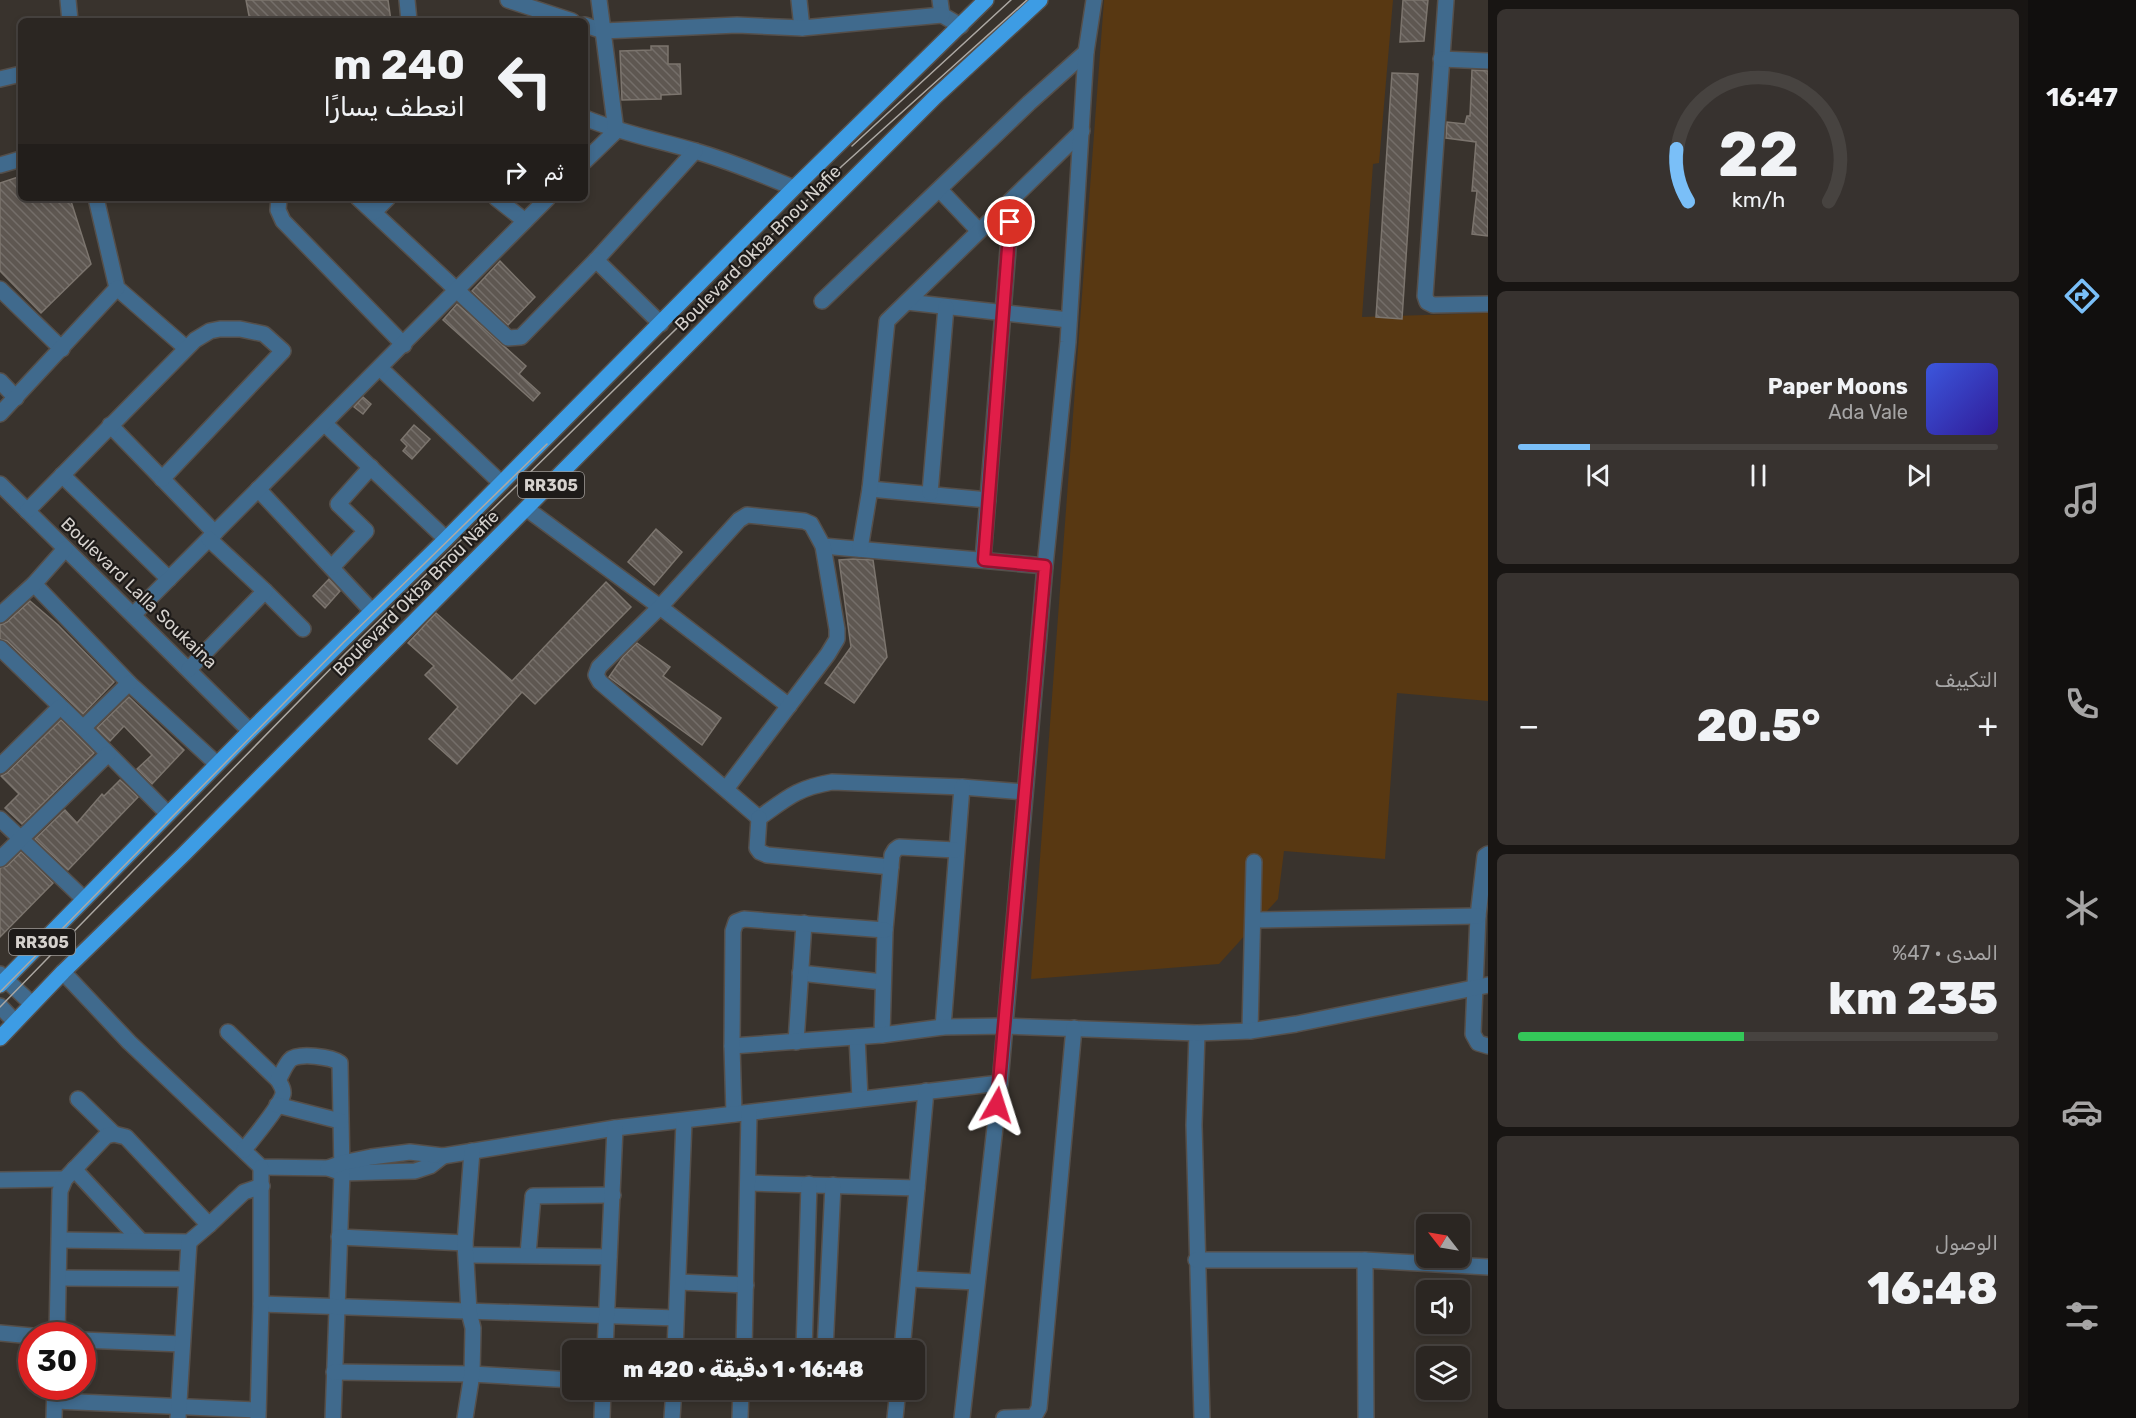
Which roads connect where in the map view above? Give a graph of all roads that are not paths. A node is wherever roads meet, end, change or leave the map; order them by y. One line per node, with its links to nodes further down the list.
1 (68, 0): 11 (street)
2 (407, 0): 12 (street)
3 (508, 0): 13 (street)
4 (598, 0): 17 (street)
5 (799, 0): 16 (street)
6 (986, 0): 15 (main road, Boulevard Okba Bnou Nafie / RR305)
7 (1040, 0): 71 (main road, Boulevard Okba Bnou Nafie / RR305)
8 (1446, 0): 19 (street)
9 (1091, 2): 18 (street)
10 (941, 8): 15 (street); 16 (street)
11 (70, 18)
12 (409, 18)
13 (563, 18)
14 (588, 26): 17 (street)
15 (961, 26): 30 (main road, Boulevard Okba Bnou Nafie / RR305)
16 (802, 28): 17 (street)
17 (603, 31): 24 (street)
18 (1086, 52): 25 (street); 31 (street)
19 (1441, 59): 20 (street); 48 (street)
20 (1488, 61)
21 (18, 75): 22 (street)
22 (0, 79)
23 (588, 119): 24 (street)
24 (616, 130): 26 (street); 27 (street)
25 (1082, 131): 32 (street); 51 (street)
26 (695, 151): 30 (street); 42 (street)
27 (588, 158)
28 (18, 160): 29 (street)
29 (0, 165)
30 (794, 188): 52 (main road, Boulevard Okba Bnou Nafie / RR305)
31 (939, 190): 41 (street); 46 (street)
32 (1012, 200): 41 (street); 50 (street)
33 (97, 201): 43 (street)
34 (279, 201): 53 (street)
35 (361, 201): 39 (street)
36 (385, 201): 39 (street)
37 (500, 201): 40 (street)
38 (545, 201): 40 (street)
39 (374, 212): 45 (street)
40 (525, 221): 45 (street)
41 (979, 231): 47 (street)
42 (596, 260): 45 (street); 52 (street)
43 (117, 288): 54 (street); 55 (street)
44 (0, 289): 55 (street)
45 (458, 290): 53 (street)
46 (822, 301)
47 (907, 302): 49 (street); 68 (street)
48 (1488, 304)
49 (946, 307): 50 (street); 69 (street)
50 (1003, 313): 51 (street); 70 (street)
51 (1069, 320): 79 (street)
52 (661, 324): 65 (main road, Boulevard Okba Bnou Nafie / RR305)
53 (404, 345): 56 (street)
54 (186, 348): 61 (street); 64 (street)
55 (62, 349): 58 (street)
56 (380, 368): 60 (street); 65 (street)
57 (0, 381): 58 (street)
58 (16, 398): 59 (street)
59 (0, 414)
60 (325, 424): 62 (street); 67 (street)
61 (110, 425): 63 (street); 64 (street)
62 (371, 467): 74 (street); 80 (street)
63 (62, 475): 72 (street); 81 (street)
64 (162, 479): 73 (street)
65 (501, 483): 74 (main road, Boulevard Okba Bnou Nafie / RR305)
66 (0, 484): 72 (street, Boulevard Lalla Soukaina)
67 (258, 489): 73 (street); 80 (street)
68 (870, 489): 69 (street); 77 (street)
69 (930, 493): 70 (street)
70 (988, 500): 78 (street)
71 (527, 509): 84 (street); 116 (main road, Boulevard Okba Bnou Nafie / RR305)
72 (27, 511): 76 (street, Boulevard Lalla Soukaina)
73 (212, 536): 81 (street); 83 (street)
74 (446, 539): 85 (main road, Boulevard Okba Bnou Nafie / RR305)
75 (823, 546): 77 (street); 84 (street); 92 (street)
76 (65, 549): 82 (street); 87 (street, Boulevard Lalla Soukaina)
77 (860, 549): 78 (street)
78 (984, 560): 79 (street)
79 (1045, 566): 101 (street)
80 (332, 567): 85 (street)
81 (169, 579): 87 (street)
82 (34, 584): 86 (street); 91 (street)
83 (265, 591): 88 (street); 90 (street)
84 (660, 607): 92 (street); 100 (street)
85 (372, 610): 95 (main road, Boulevard Okba Bnou Nafie / RR305)
86 (0, 615)
87 (133, 615): 90 (street, Boulevard Lalla Soukaina)
88 (303, 629)
89 (0, 648): 93 (street)
90 (189, 669): 95 (street, Boulevard Lalla Soukaina)
91 (129, 683): 94 (street); 97 (street)
92 (789, 706): 100 (street)
93 (60, 707): 94 (street); 98 (street)
94 (83, 728): 96 (street)
95 (250, 730): 97 (main road, Boulevard Okba Bnou Nafie / RR305)
96 (108, 754): 102 (street); 105 (street)
97 (217, 764): 102 (main road, Boulevard Okba Bnou Nafie / RR305)
98 (0, 766)
99 (962, 787): 101 (street); 103 (street); 106 (street)
100 (726, 789): 103 (street)
101 (1025, 792): 124 (street)
102 (168, 814): 111 (main road, Boulevard Okba Bnou Nafie / RR305)
103 (759, 818): 110 (street)
104 (0, 819): 105 (street)
105 (20, 838): 108 (street); 111 (street)
106 (955, 850): 110 (street); 125 (street)
107 (1488, 854): 112 (street)
108 (0, 859)
109 (1254, 862): 113 (street)
110 (891, 867): 115 (street)
111 (84, 899): 118 (main road, Boulevard Okba Bnou Nafie / RR305)
112 (1478, 916): 113 (street); 120 (street)
113 (1253, 920): 127 (street)
114 (804, 923): 115 (street); 117 (street); 134 (street)
115 (885, 930): 119 (street)
116 (63, 972): 121 (main road, Boulevard Okba Bnou Nafie / RR305); 147 (street)
117 (800, 973): 119 (street); 133 (street)
118 (2, 980): 121 (street)
119 (883, 982): 130 (street)
120 (1482, 986): 127 (street); 135 (street)
121 (32, 1004): 123 (main road, Boulevard Okba Bnou Nafie / RR305)
122 (0, 1006): 123 (street)
123 (15, 1022): 132 (main road, Boulevard Okba Bnou Nafie / RR305)
124 (1005, 1026): 125 (street); 126 (street); 137 (street)
125 (942, 1027): 130 (street)
126 (1074, 1028): 129 (street); 211 (street)
127 (1250, 1030): 129 (street)
128 (228, 1032): 136 (street)
129 (1197, 1033): 167 (street)
130 (882, 1035): 131 (street)
131 (857, 1037): 133 (street); 140 (street)
132 (0, 1038)
133 (796, 1042): 134 (street)
134 (732, 1046): 142 (street)
135 (1488, 1046)
136 (278, 1080): 141 (street); 143 (street)
137 (1000, 1083): 138 (street); 174 (street)
138 (926, 1091): 140 (street); 157 (street)
139 (78, 1099): 146 (street)
140 (860, 1099): 142 (street)
141 (276, 1105): 143 (street); 147 (street)
142 (742, 1113): 144 (street); 153 (street)
143 (340, 1121): 150 (street)
144 (684, 1121): 145 (street); 173 (street)
145 (615, 1128): 148 (street); 158 (street)
146 (114, 1134): 151 (street); 159 (street)
147 (244, 1150): 149 (street)
148 (472, 1151): 150 (street); 164 (street)
149 (261, 1167): 150 (street); 156 (street)
150 (337, 1168): 160 (street)
151 (69, 1174): 152 (street); 161 (street); 162 (street)
152 (0, 1180)
153 (749, 1183): 154 (street); 175 (street)
154 (809, 1184): 155 (street); 187 (street)
155 (833, 1185): 157 (street); 188 (street)
156 (262, 1186): 159 (street); 176 (street)
157 (917, 1188): 172 (street)
158 (613, 1195): 165 (street); 166 (street)
159 (209, 1225): 163 (street)
160 (339, 1237): 164 (street); 177 (street)
161 (60, 1240): 162 (street); 170 (street)
162 (140, 1240): 163 (street)
163 (189, 1242): 171 (street)
164 (466, 1249): 165 (street); 178 (street)
165 (528, 1254): 166 (street)
166 (609, 1257): 179 (street)
167 (1196, 1260): 168 (street); 212 (street)
168 (1365, 1260): 169 (street); 213 (street)
169 (1488, 1267)
170 (59, 1278): 171 (street); 181 (street)
171 (186, 1279): 191 (street)
172 (909, 1279): 174 (street); 189 (street)
173 (678, 1282): 175 (street); 180 (street)
174 (977, 1282): 210 (street)
175 (746, 1285): 186 (street)
176 (261, 1304): 177 (street); 202 (street)
177 (337, 1306): 178 (street); 192 (street)
178 (469, 1312): 179 (street); 193 (street)
179 (606, 1317): 180 (street); 184 (street)
180 (676, 1318): 185 (street)
181 (57, 1322)
182 (0, 1333): 183 (street)
183 (18, 1335)
184 (605, 1340)
185 (675, 1340)
186 (744, 1340)
187 (804, 1340)
188 (825, 1340)
189 (903, 1340)
190 (96, 1341): 191 (street)
191 (182, 1344): 201 (street)
192 (334, 1372): 193 (street); 204 (street)
193 (472, 1374): 194 (street); 205 (street)
194 (562, 1379)
195 (55, 1400): 203 (street)
196 (96, 1400): 201 (street)
197 (603, 1400): 206 (street)
198 (673, 1400): 207 (street)
199 (741, 1400): 208 (street)
200 (897, 1400): 209 (street)
201 (178, 1412): 202 (street)
202 (258, 1414)
203 (54, 1418)
204 (333, 1418)
205 (465, 1418)
206 (602, 1418)
207 (672, 1418)
208 (740, 1418)
209 (895, 1418)
210 (962, 1418)
211 (1004, 1418)
212 (1202, 1418)
213 (1366, 1418)

